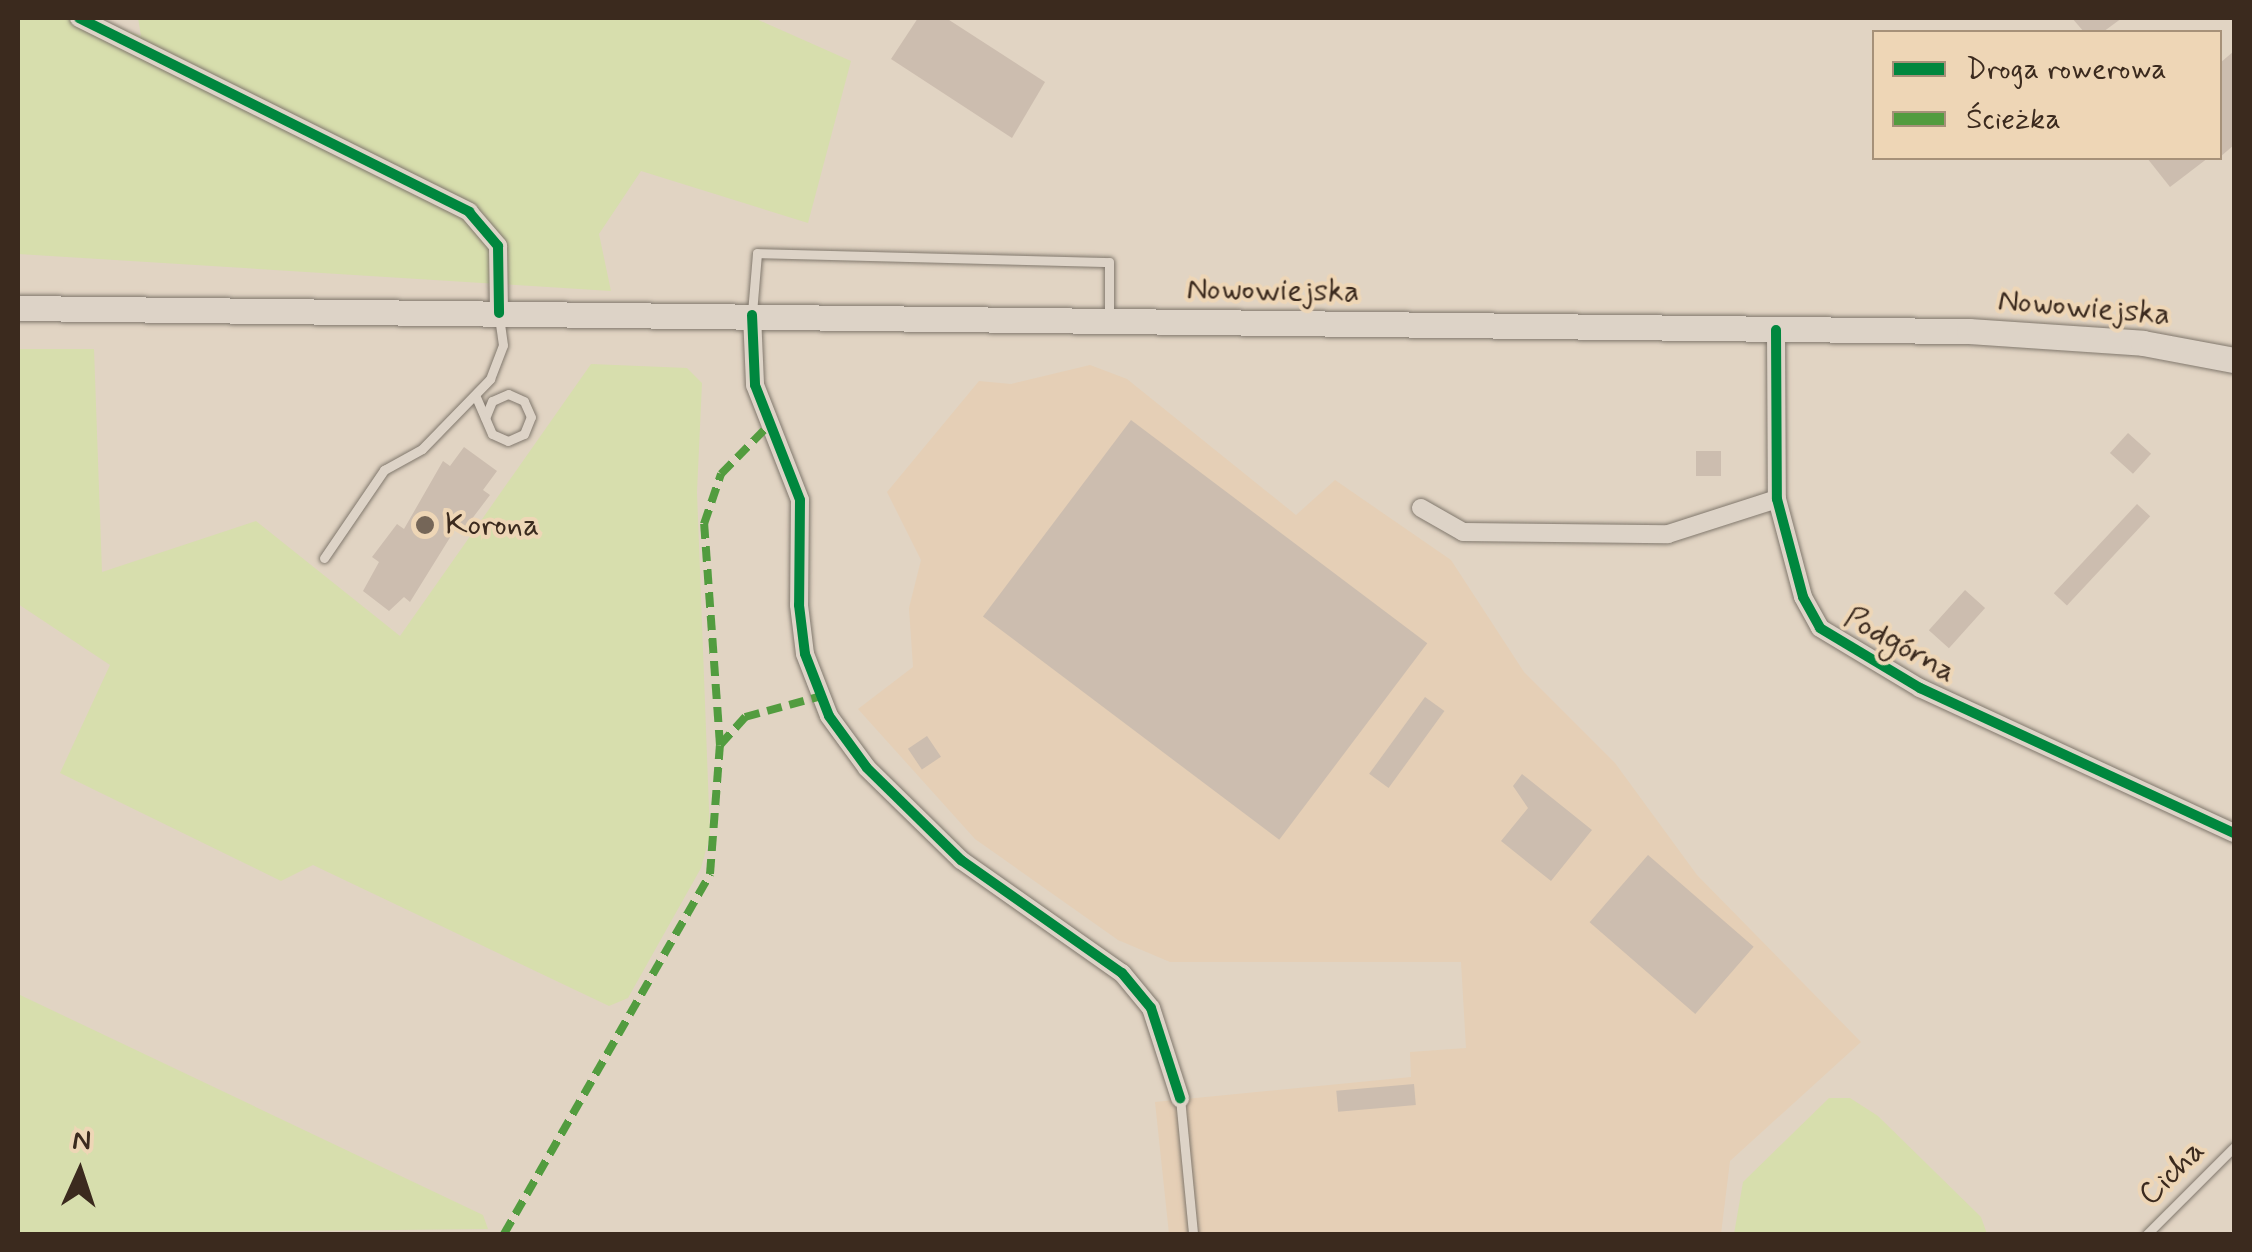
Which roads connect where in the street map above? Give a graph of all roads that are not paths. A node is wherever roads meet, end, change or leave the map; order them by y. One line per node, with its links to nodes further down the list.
1 (79, 18): 3 (street)
2 (18, 308): 3 (main road, Nowowiejska)
3 (499, 312): 4 (main road, Nowowiejska); 8 (lane)
4 (752, 315): 5 (main road, Nowowiejska); 5 (lane); 16 (street)
5 (1109, 322): 6 (main road, Nowowiejska)
6 (1776, 330): 7 (main road, Nowowiejska); 12 (street, Podgórna)
7 (2234, 360)
8 (490, 379): 9 (lane); 10 (lane)
9 (508, 394): 11 (lane); 11 (lane)
10 (476, 397): 11 (lane); 14 (lane)
11 (485, 418)
12 (1776, 499): 13 (street); 15 (street, Podgórna)
13 (1420, 508)
14 (324, 558)
15 (2234, 833)
16 (1180, 1098): 18 (lane)
17 (2234, 1147): 19 (lane, Cicha)
18 (1194, 1234)
19 (2147, 1234)

